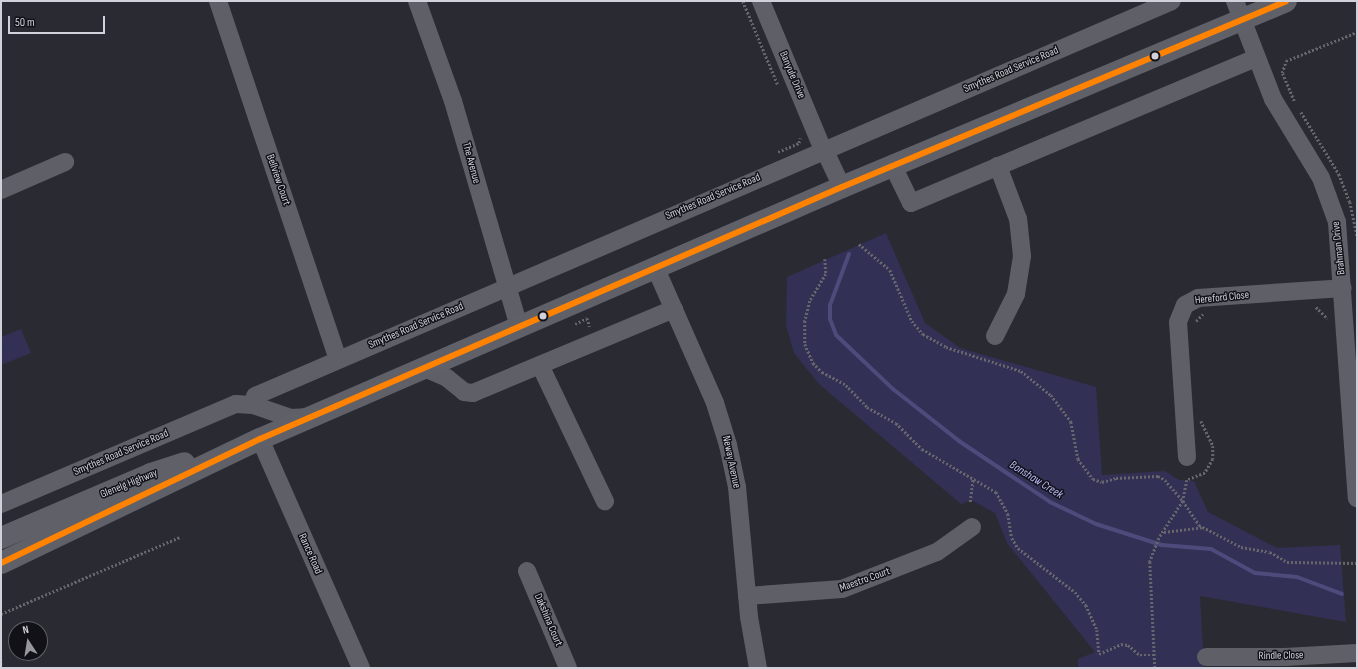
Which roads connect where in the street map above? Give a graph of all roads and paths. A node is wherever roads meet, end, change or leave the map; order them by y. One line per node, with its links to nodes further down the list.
1 (218, 1): 32 (street, Bellview Court)
2 (417, 1): 23 (street, The Avenue)
3 (743, 1): 11 (path)
4 (761, 1): 14 (street, Banyule Drive)
5 (1172, 1): 14 (street, Smythes Road Service Road)
6 (1286, 1): 7 (main road)
7 (1238, 10): 9 (street, Brahman Drive); 16 (main road)
8 (1357, 32): 10 (path)
9 (1256, 58): 17 (street); 24 (street, Brahman Drive)
10 (1286, 61)
11 (779, 88)
12 (799, 134): 13 (path)
13 (801, 140)
14 (824, 149): 18 (street, Banyule Drive); 23 (street, Smythes Road Service Road)
15 (65, 162): 19 (street)
16 (893, 166): 17 (street); 18 (main road)
17 (998, 166): 31 (street)
18 (842, 187): 22 (main road)
19 (1, 190)
20 (859, 244): 43 (path)
21 (825, 259): 40 (path)
22 (656, 269): 26 (street, Neway Avenue); 30 (main road)
23 (505, 287): 30 (street, The Avenue); 32 (street, Smythes Road Service Road)
24 (1343, 288): 29 (street, Brahman Drive); 39 (street, Hereford Close)
25 (1310, 307): 29 (path)
26 (674, 309): 33 (street); 54 (street, Neway Avenue)
27 (1210, 313): 28 (path)
28 (1194, 323)
29 (1345, 324): 41 (street, Brahman Drive)
30 (519, 326): 34 (main road)
31 (995, 336)
32 (338, 359): 35 (street, Smythes Road Service Road)
33 (540, 365): 34 (street); 42 (street)
34 (424, 368): 36 (main road)
35 (255, 396)
36 (311, 417): 38 (main road); 45 (street, Smythes Road Service Road)
37 (1200, 417): 43 (path)
38 (260, 439): 50 (main road, Glenelg Highway); 51 (main road); 61 (street, Rance Road)
39 (1187, 457)
40 (973, 478): 44 (path); 57 (path)
41 (1357, 498)
42 (605, 501)
43 (1183, 501): 46 (path); 48 (path)
44 (970, 502)
45 (1, 504)
46 (1202, 527): 48 (path); 52 (path)
47 (972, 528): 54 (street, Maestro Court)
48 (1163, 532): 57 (path)
49 (180, 537): 55 (path)
50 (1, 538)
51 (1, 563)
52 (1357, 563)
53 (527, 572): 62 (street, Dakshina Court)
54 (747, 596): 63 (street, Neway Avenue)
55 (1, 614)
56 (1357, 653): 58 (street, Rindle Close)
57 (1152, 655): 64 (path)
58 (1206, 656)
59 (1, 659): 60 (path)
60 (1, 667)
61 (361, 668)
62 (568, 668)
63 (758, 668)
64 (1155, 668)

